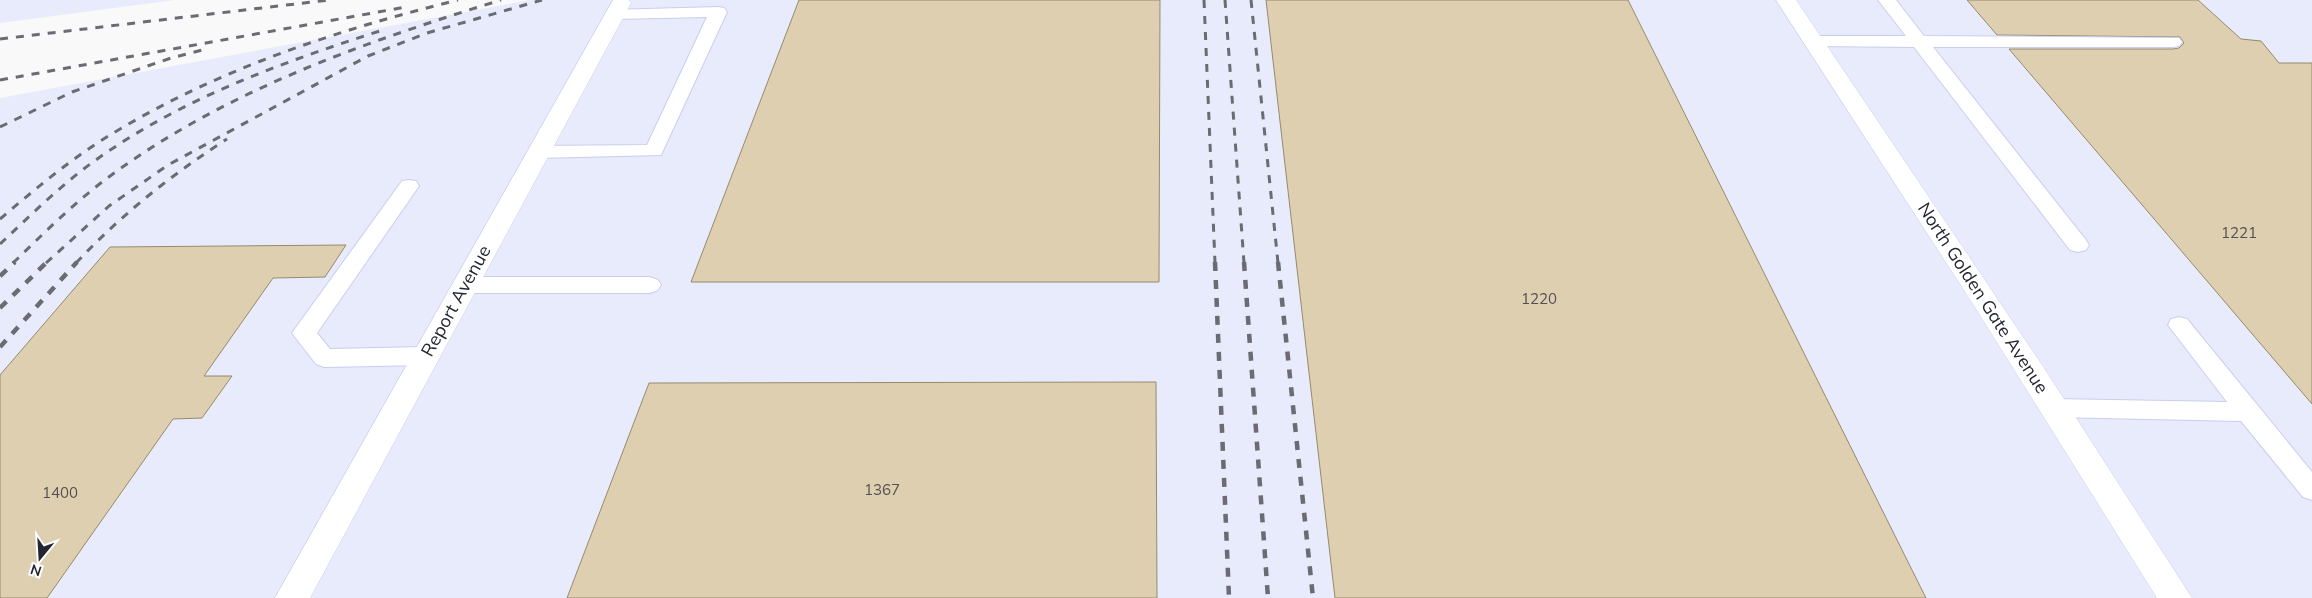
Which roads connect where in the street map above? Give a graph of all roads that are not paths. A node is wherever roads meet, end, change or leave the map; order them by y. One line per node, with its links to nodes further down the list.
1 (1786, 0): 4 (street, North Golden Gate Avenue)
2 (1887, 0): 5 (lane)
3 (618, 9): 7 (street, Report Avenue); 7 (lane)
4 (1814, 41): 5 (lane); 14 (street, North Golden Gate Avenue)
5 (1918, 42): 6 (lane); 9 (lane)
6 (2173, 42)
7 (538, 152): 10 (street, Report Avenue)
8 (410, 186): 13 (lane)
9 (2078, 245)
10 (465, 285): 11 (lane); 13 (street, Report Avenue)
11 (650, 285)
12 (2179, 325): 15 (lane)
13 (426, 356): 17 (street, Report Avenue)
14 (2054, 408): 15 (lane); 18 (street, North Golden Gate Avenue)
15 (2248, 412): 16 (lane)
16 (2312, 490)
17 (292, 598)
18 (2175, 598)

